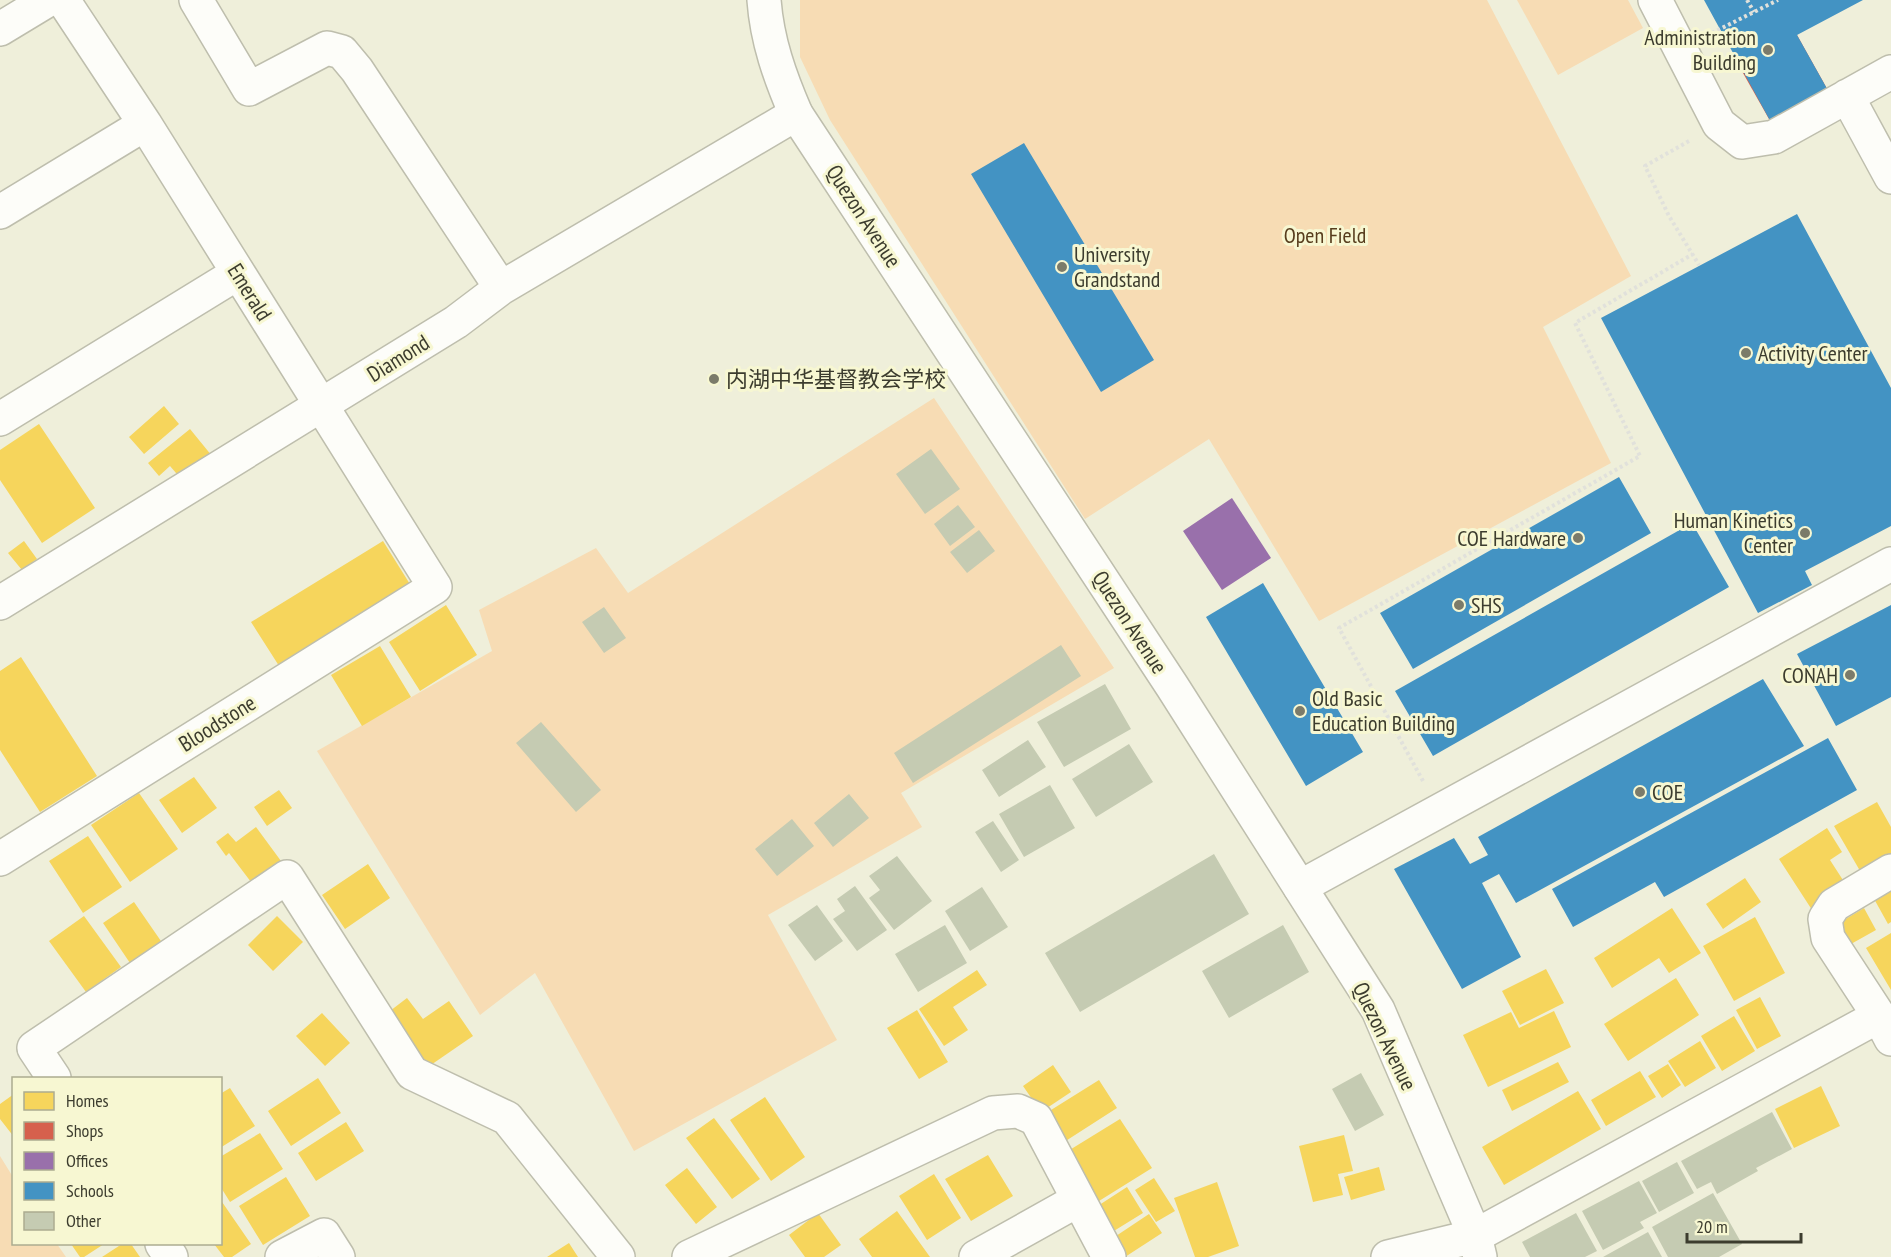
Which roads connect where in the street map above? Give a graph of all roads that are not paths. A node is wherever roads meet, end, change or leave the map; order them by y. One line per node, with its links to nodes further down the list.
1 (48, 0): 6 (street)
2 (63, 0): 10 (street, Emerald)
3 (196, 0): 14 (street)
4 (765, 0): 9 (street, Quezon Avenue)
5 (1655, 0): 8 (street)
6 (0, 29)
7 (1891, 72): 8 (street)
8 (1847, 96): 11 (street)
9 (796, 114): 14 (street, Diamond); 22 (street, Quezon Avenue)
10 (145, 124): 12 (street); 13 (street, Emerald)
11 (1891, 177)
12 (0, 212)
13 (238, 273): 15 (street, Emerald); 16 (street)
14 (501, 288): 15 (street, Diamond)
15 (320, 406): 18 (street, Emerald); 19 (street, Diamond)
16 (0, 419)
17 (1891, 564): 22 (street)
18 (435, 587): 20 (street, Bloodstone)
19 (0, 603)
20 (0, 859)
21 (1891, 871): 23 (street)
22 (1300, 887): 26 (street, Quezon Avenue)
23 (1885, 1027): 26 (street)
24 (53, 1077): 29 (street)
25 (1078, 1200): 30 (street); 31 (street); 32 (street)
26 (1478, 1247): 33 (street)
27 (282, 1257): 28 (street)
28 (338, 1257)
29 (618, 1257)
30 (689, 1257)
31 (976, 1257)
32 (1109, 1257)
33 (1388, 1257)

